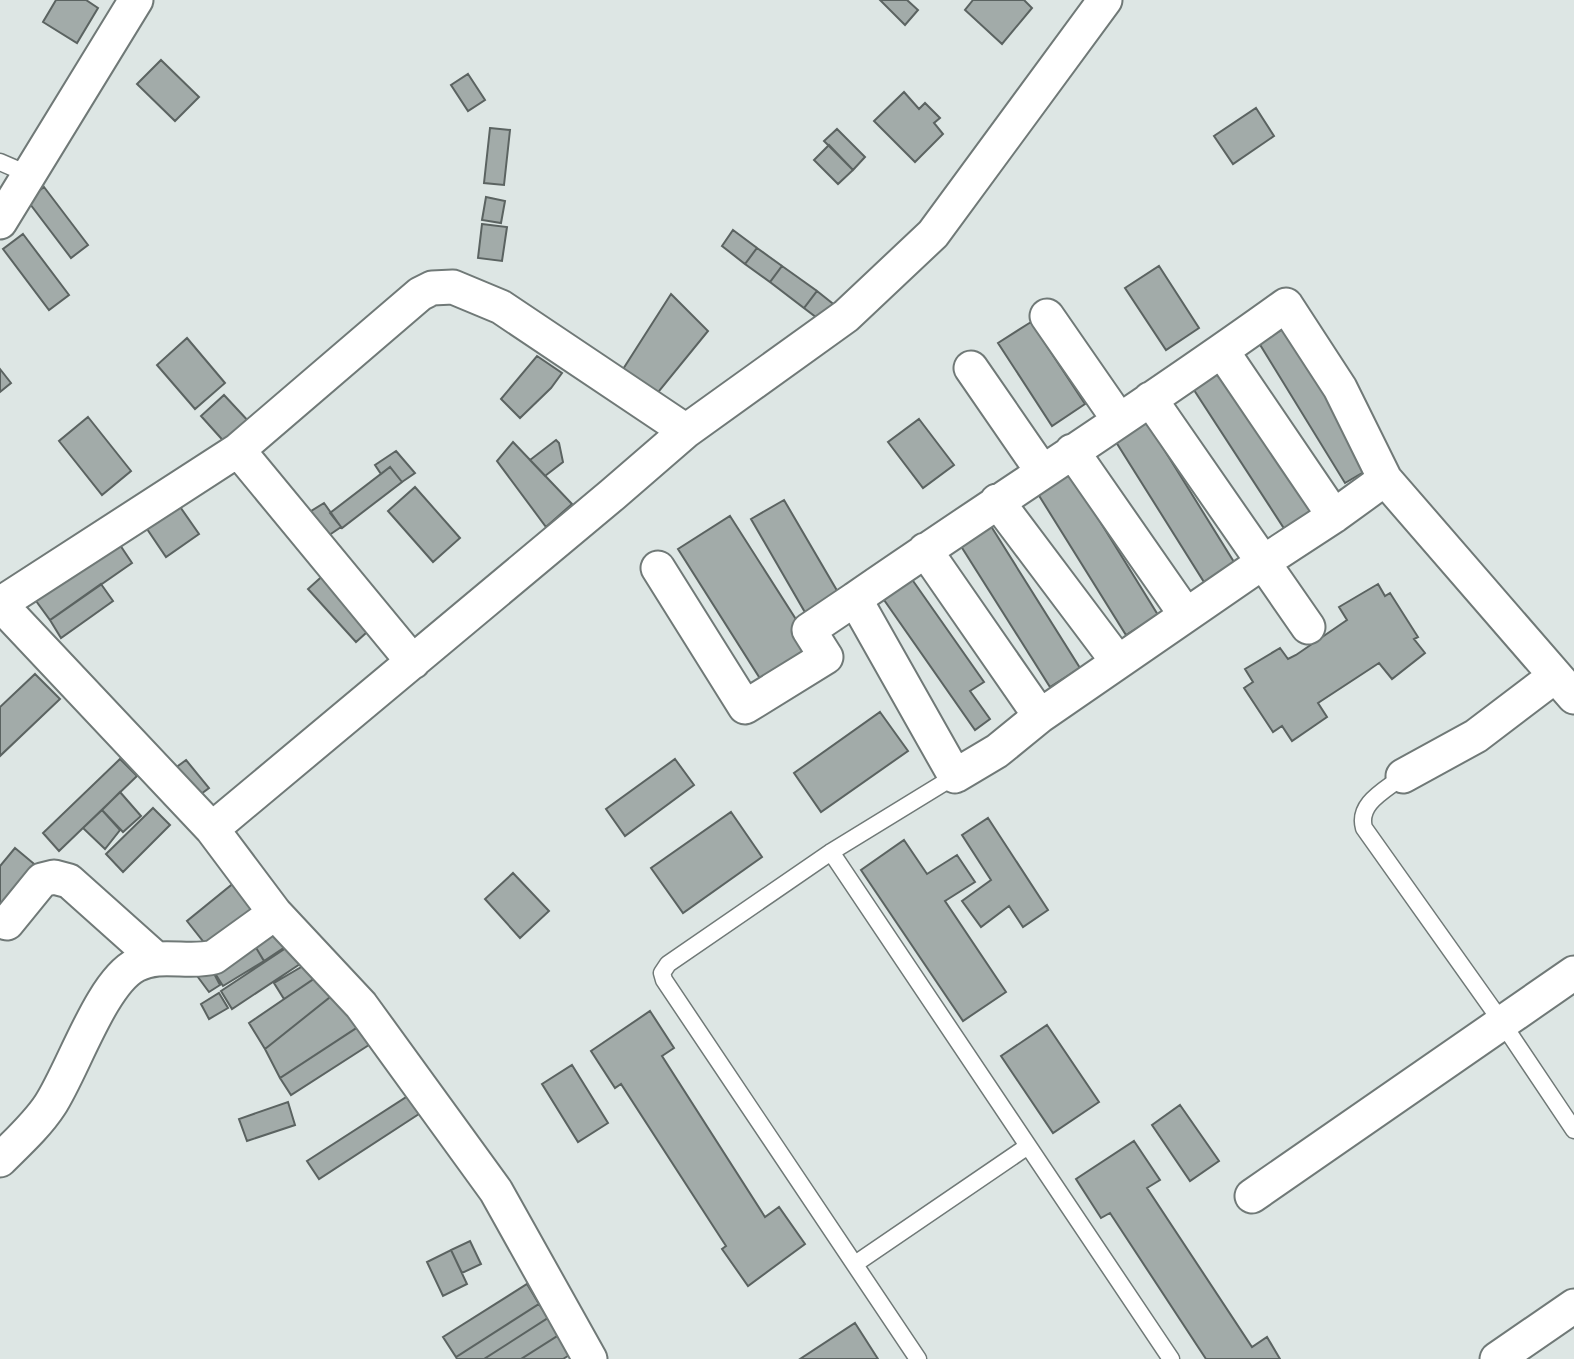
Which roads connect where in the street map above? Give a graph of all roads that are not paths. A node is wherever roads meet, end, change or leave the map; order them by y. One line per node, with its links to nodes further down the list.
1 (136, 0): 4 (street)
2 (1105, 0): 11 (street)
3 (0, 162): 4 (lane)
4 (30, 175): 5 (street)
5 (0, 222)
6 (1047, 316): 10 (street)
7 (1222, 351): 9 (street); 15 (street); 17 (street)
8 (971, 368): 14 (street)
9 (1150, 399): 10 (street); 19 (street)
10 (1119, 419): 13 (street)
11 (686, 430): 12 (street); 25 (street)
12 (238, 450): 22 (street); 25 (street)
13 (1072, 451): 14 (street); 23 (street)
14 (1042, 471): 16 (street)
15 (1385, 479): 17 (street); 27 (street)
16 (997, 501): 18 (street); 26 (street)
17 (1334, 516): 19 (street)
18 (925, 550): 21 (street); 28 (street)
19 (1262, 563): 23 (street); 24 (street)
20 (659, 568): 21 (street)
21 (855, 599): 29 (street)
22 (0, 604): 31 (street)
23 (1186, 615): 26 (street)
24 (1308, 628)
25 (413, 662): 31 (street)
26 (1118, 662): 28 (street)
27 (1564, 687): 30 (street)
28 (1040, 716): 29 (street)
29 (955, 776): 32 (lane)
30 (1403, 776): 37 (lane)
31 (212, 829): 33 (street)
32 (831, 852): 39 (lane); 42 (lane)
33 (275, 914): 35 (street); 44 (street)
34 (7, 923): 35 (street)
35 (154, 957): 40 (street)
36 (1574, 973): 37 (street)
37 (1501, 1021): 38 (lane); 41 (street)
38 (1574, 1130)
39 (1028, 1146): 42 (lane); 46 (lane)
40 (0, 1160)
41 (1252, 1196)
42 (855, 1264): 45 (lane)
43 (1574, 1306): 47 (street)
44 (590, 1359)
45 (918, 1359)
46 (1171, 1359)
47 (1497, 1359)

